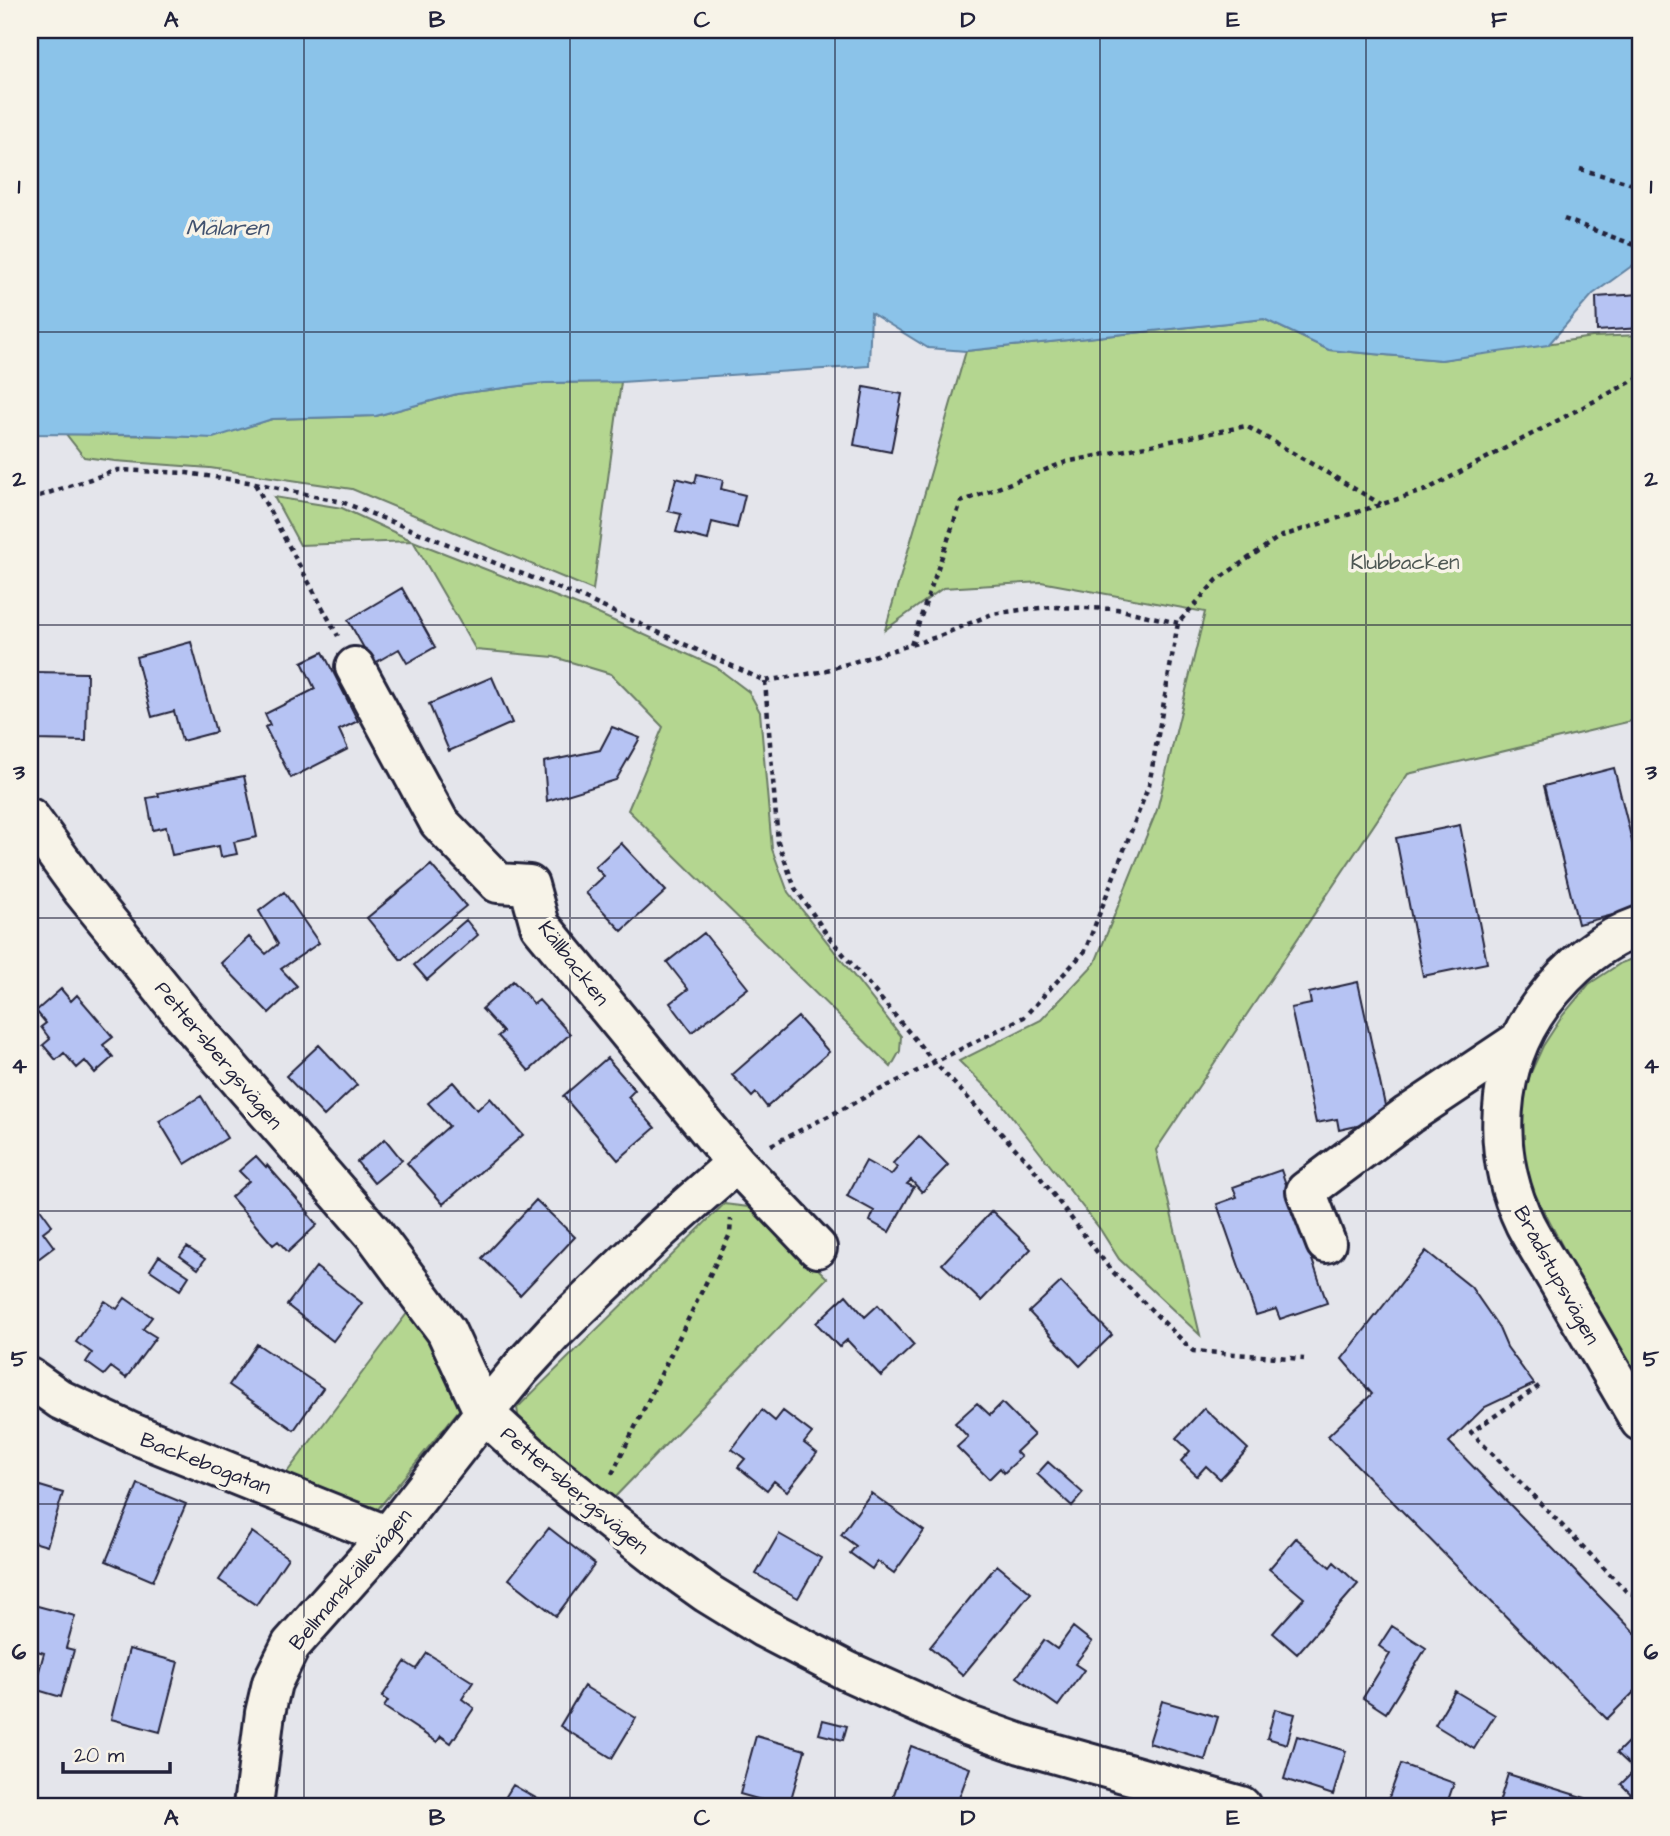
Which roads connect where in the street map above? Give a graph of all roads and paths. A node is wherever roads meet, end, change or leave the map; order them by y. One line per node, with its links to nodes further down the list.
1 (1580, 169): 2 (path)
2 (1640, 186)
3 (1564, 219): 4 (path)
4 (1640, 247)
5 (1640, 377): 8 (path)
6 (255, 483): 7 (path); 11 (path); 12 (path)
7 (30, 499)
8 (1382, 504): 9 (path); 10 (path)
9 (1178, 623): 10 (path); 16 (path)
10 (911, 646): 12 (path)
11 (355, 667): 17 (street, Källbacken)
12 (765, 681): 16 (path)
13 (30, 818): 23 (street, Pettersbergsvägen)
14 (1640, 926): 15 (street, Brådstupsvägen)
15 (1518, 1041): 18 (street); 24 (street, Brådstupsvägen)
16 (934, 1062): 17 (path); 20 (path)
17 (736, 1163): 19 (street, Källbacken); 23 (street); 25 (path)
18 (1326, 1243)
19 (817, 1248)
20 (1304, 1359)
21 (30, 1378): 26 (street, Backebogatan)
22 (1539, 1386): 27 (path)
23 (484, 1413): 25 (street, Pettersbergsvägen); 26 (street, Bellmanskällevägen)
24 (1640, 1421)
25 (594, 1509): 29 (street, Pettersbergsvägen)
26 (388, 1535): 28 (street, Bellmanskällevägen)
27 (1640, 1595)
28 (253, 1806)
29 (1241, 1806)

